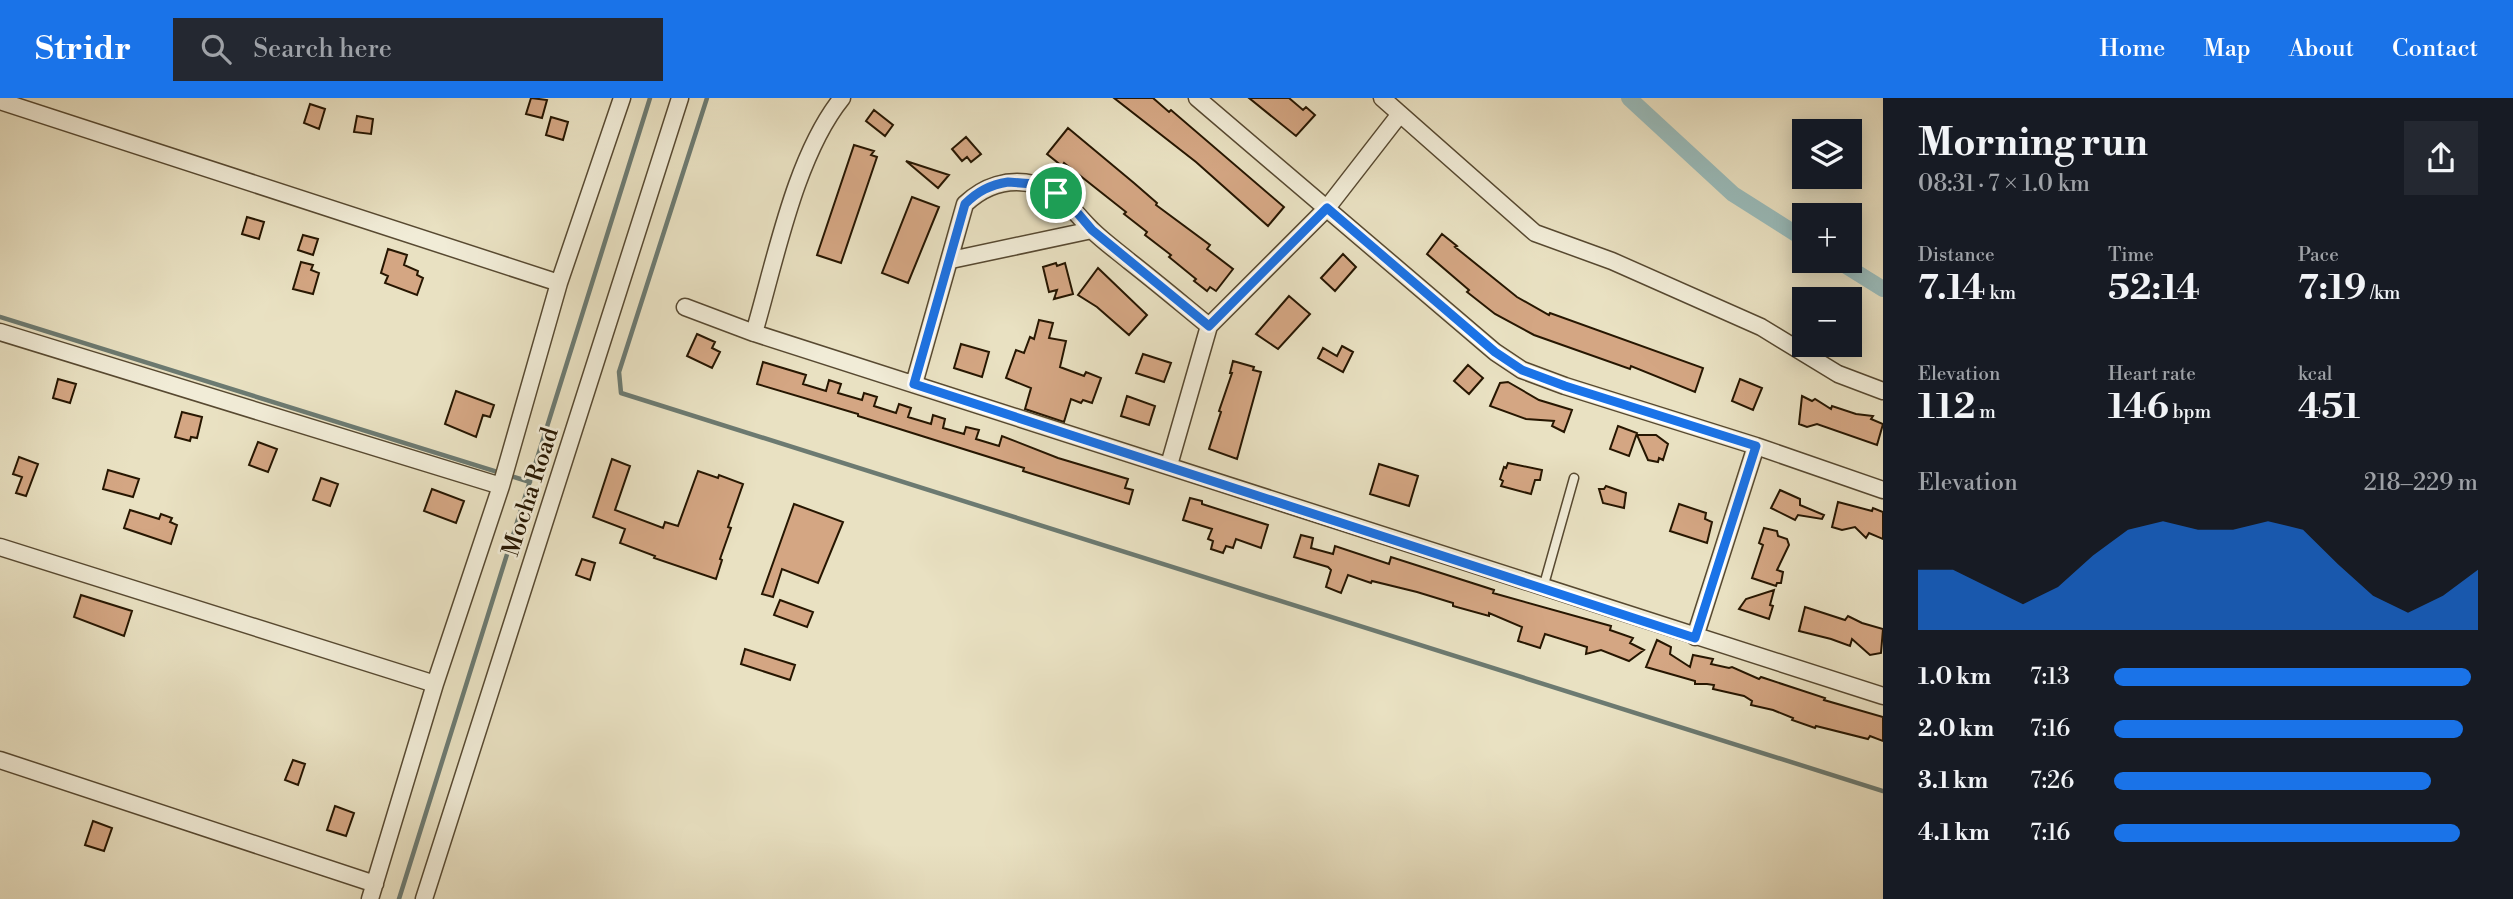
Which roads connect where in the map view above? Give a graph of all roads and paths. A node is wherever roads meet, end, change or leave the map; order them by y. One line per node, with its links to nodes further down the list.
1 (622, 98): 11 (street)
2 (680, 98): 30 (street, Mocha Road)
3 (842, 98): 15 (street)
4 (1197, 98): 8 (street)
5 (1382, 98): 7 (street)
6 (0, 101): 11 (street)
7 (1400, 114): 8 (street); 17 (street)
8 (1327, 208): 13 (street); 18 (street)
9 (1092, 230): 10 (street); 10 (street); 13 (street)
10 (951, 260): 16 (street)
11 (559, 283): 21 (street)
12 (685, 307): 15 (street)
13 (1209, 326): 19 (street)
14 (0, 332): 21 (street)
15 (754, 334): 16 (street)
16 (914, 384): 19 (street)
17 (1883, 391)
18 (1756, 446): 22 (street); 25 (street)
19 (1168, 465): 24 (street)
20 (1574, 478): 24 (lane)
21 (501, 486): 26 (street)
22 (1883, 490)
23 (0, 547): 26 (street)
24 (1543, 588): 25 (street)
25 (1695, 638): 27 (street)
26 (435, 684): 29 (street)
27 (1883, 696)
28 (0, 760): 29 (street)
29 (373, 891)
30 (424, 899)

